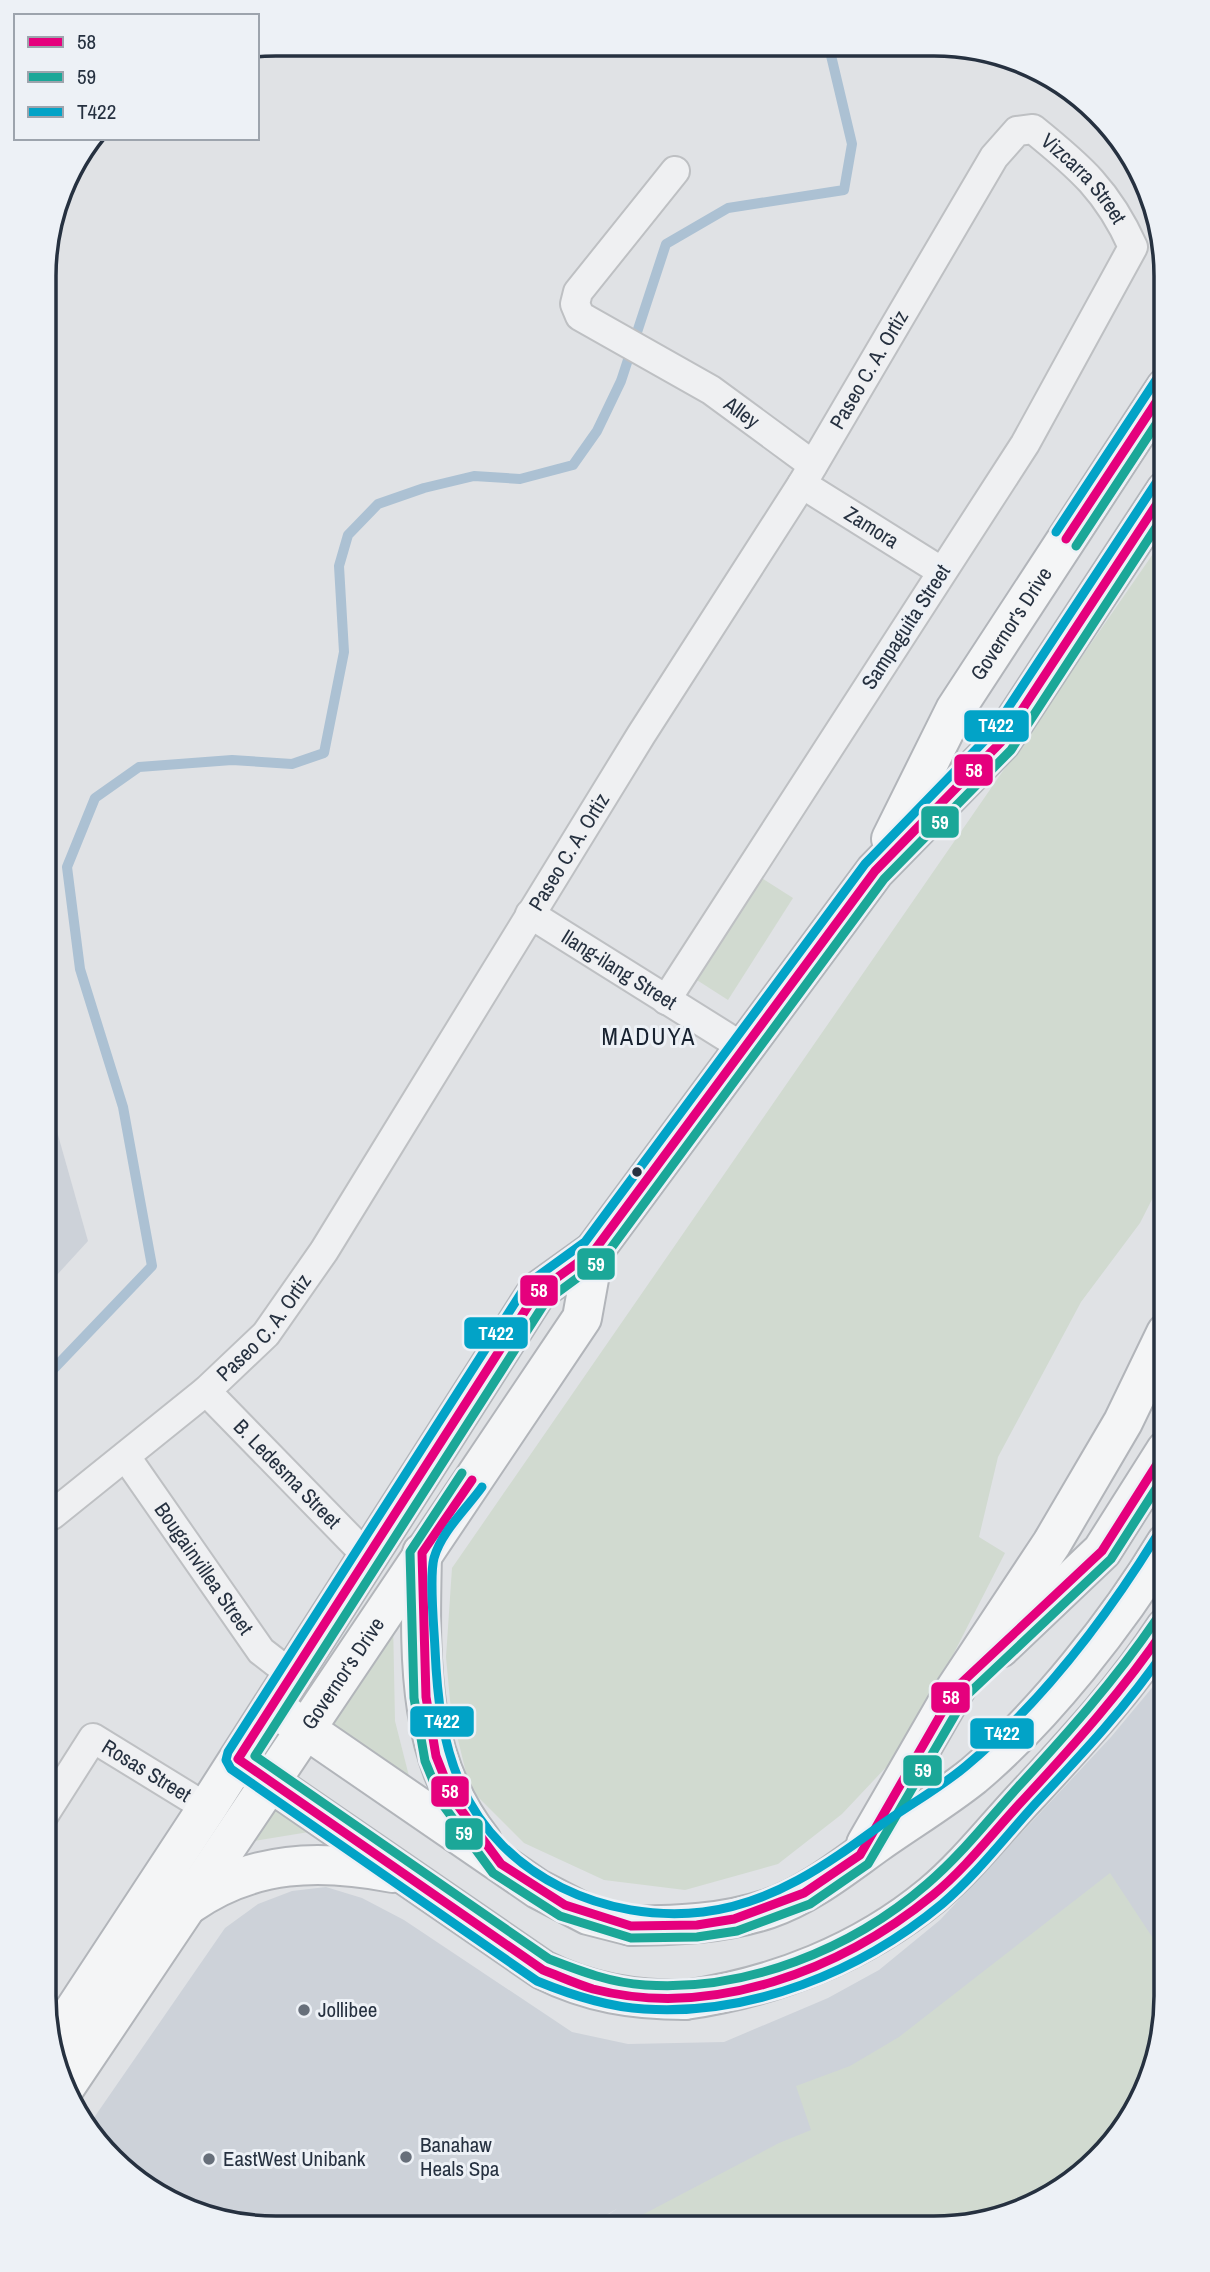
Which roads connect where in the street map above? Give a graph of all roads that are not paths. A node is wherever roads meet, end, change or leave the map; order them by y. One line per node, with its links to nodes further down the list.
1 (1017, 131): 3 (street, Vizcarra Street); 5 (street, Paseo C. A. Ortiz)
2 (675, 171): 5 (street, Alley)
3 (1133, 247): 7 (street, Sampaguita Street)
4 (1154, 405): 8 (highway, Governor's Drive)
5 (808, 474): 7 (street, Zamora); 9 (street, Paseo C. A. Ortiz)
6 (1154, 509): 8 (highway, Governor's Drive)
7 (942, 571): 10 (street, Sampaguita Street)
8 (875, 872): 11 (highway, Governor's Drive)
9 (530, 914): 10 (street, Ilang-ilang Street); 14 (street, Paseo C. A. Ortiz)
10 (666, 1000): 11 (street, Ilang-ilang Street)
11 (744, 1048): 12 (highway, Governor's Drive)
12 (594, 1251): 18 (highway, Governor's Drive); 19 (highway, Governor's Drive)
13 (1154, 1357): 22 (highway)
14 (206, 1391): 15 (street, Paseo C. A. Ortiz); 19 (street, B. Ledesma Street)
15 (126, 1457): 17 (street, Paseo C. A. Ortiz); 23 (street, Bougainvillea Street)
16 (1154, 1469): 22 (highway)
17 (56, 1512)
18 (422, 1553): 24 (highway, Governor's Drive); 30 (highway)
19 (367, 1556): 23 (highway, Governor's Drive)
20 (1154, 1560): 29 (highway)
21 (1154, 1643): 31 (highway)
22 (956, 1688): 29 (highway)
23 (282, 1690): 24 (highway); 25 (highway, Governor's Drive)
24 (304, 1728): 26 (highway, Governor's Drive); 30 (highway)
25 (238, 1759): 26 (highway); 28 (highway, Governor's Drive)
26 (269, 1781): 31 (highway); 32 (highway, Governor's Drive)
27 (56, 1796): 28 (street, Rosas Street)
28 (207, 1808): 33 (highway, Governor's Drive)
29 (860, 1855): 30 (highway)
30 (501, 1864)
31 (405, 1876): 32 (highway)
32 (183, 1908): 34 (highway, Governor's Drive)
33 (59, 2032)
34 (72, 2077)

